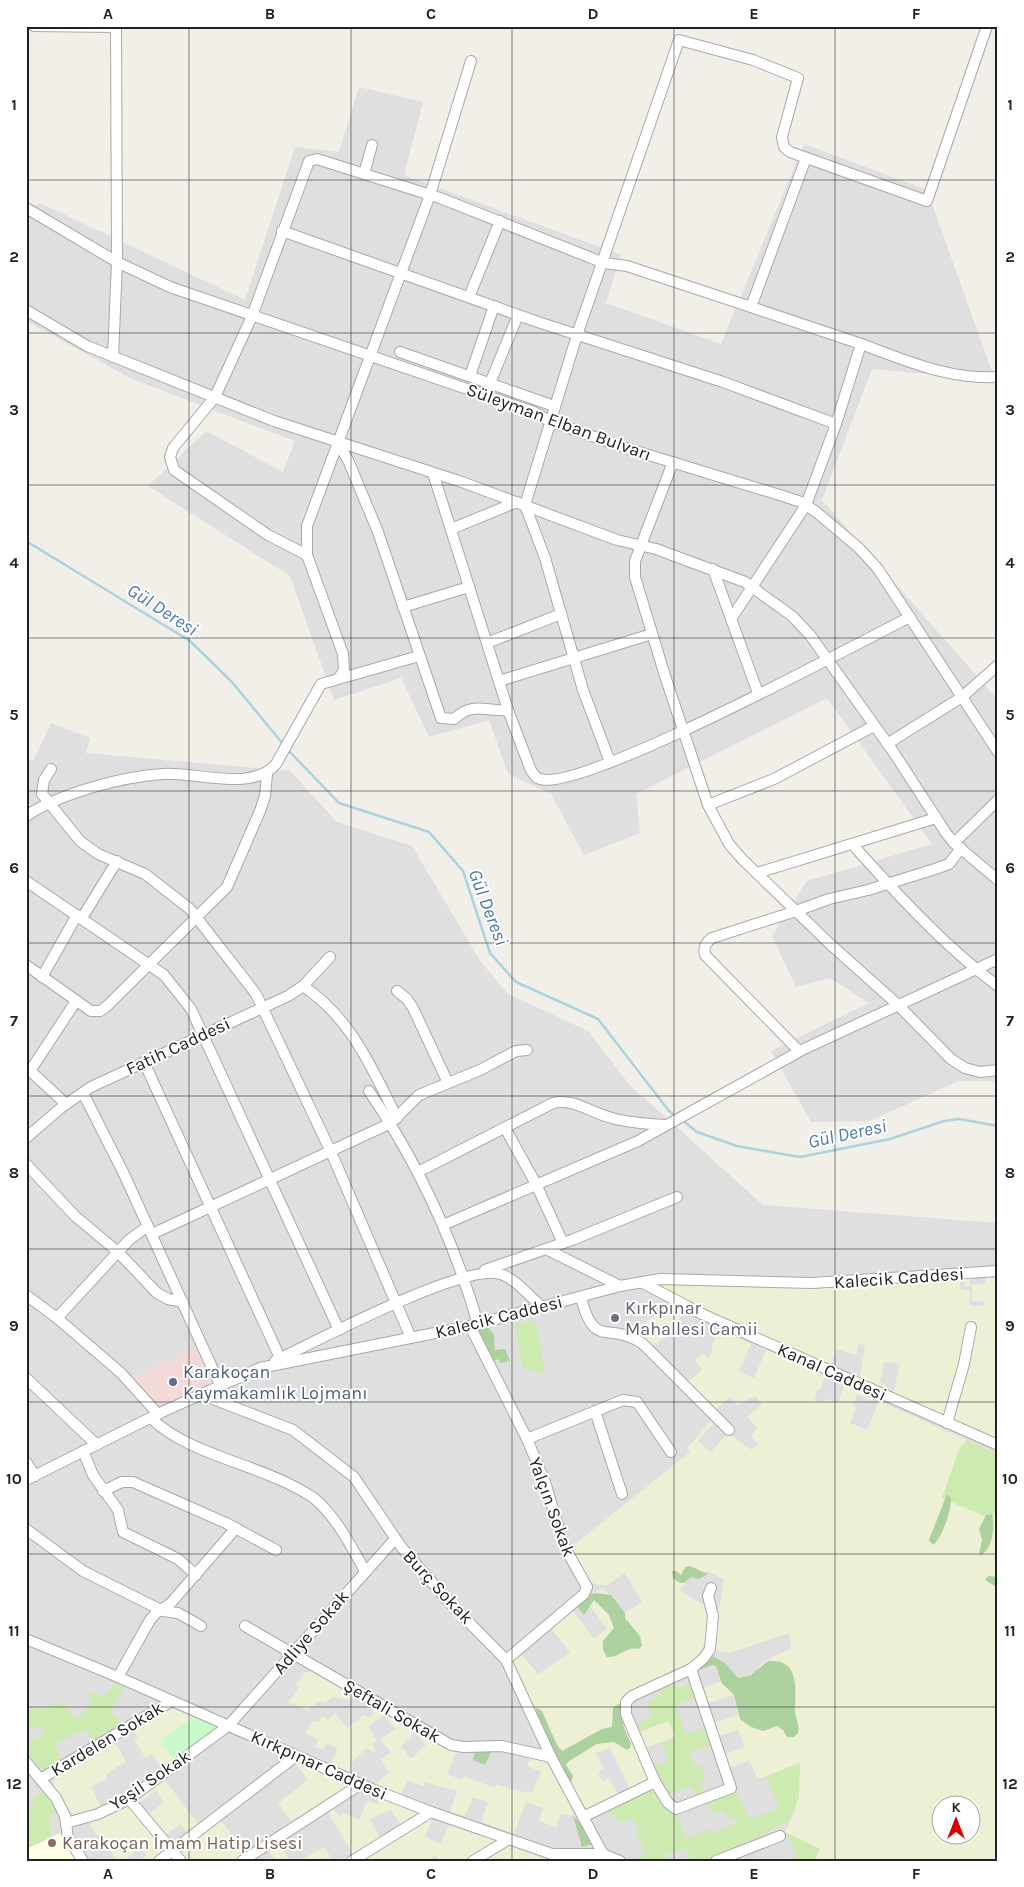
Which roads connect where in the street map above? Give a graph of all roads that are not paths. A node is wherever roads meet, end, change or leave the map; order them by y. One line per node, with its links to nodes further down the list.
1 (34, 26): 11 (street)
2 (987, 26): 5 (street)
3 (471, 61): 7 (street)
4 (372, 145): 6 (street)
5 (806, 158): 12 (street); 16 (street)
6 (364, 174): 7 (street); 10 (street)
7 (430, 195): 9 (street); 13 (street)
8 (26, 208): 11 (street, Süleyman Elban Bulvarı)
9 (500, 221): 12 (street); 14 (street)
10 (282, 231): 13 (street); 19 (street)
11 (117, 262): 19 (street, Süleyman Elban Bulvarı); 23 (street)
12 (604, 262): 16 (street); 20 (street)
13 (401, 273): 14 (street); 24 (street)
14 (469, 297): 15 (street)
15 (494, 306): 18 (street); 25 (street)
16 (751, 307): 21 (street)
17 (26, 310): 23 (street)
18 (518, 315): 20 (street); 27 (street)
19 (252, 316): 24 (street, Süleyman Elban Bulvarı); 29 (street)
20 (578, 335): 30 (street); 32 (street)
21 (861, 344): 26 (street); 32 (street)
22 (400, 352): 25 (street)
23 (113, 357): 29 (street)
24 (371, 357): 28 (street, Süleyman Elban Bulvarı); 33 (street)
25 (470, 376): 27 (street)
26 (998, 377)
27 (491, 383): 28 (street); 30 (street)
28 (485, 396): 31 (street, Süleyman Elban Bulvarı)
29 (215, 397): 33 (street); 40 (street)
30 (554, 406): 31 (street)
31 (549, 421): 34 (street, Süleyman Elban Bulvarı); 36 (street)
32 (836, 424): 37 (street)
33 (338, 443): 35 (street); 40 (street); 44 (street)
34 (673, 462): 37 (street, Süleyman Elban Bulvarı); 39 (street)
35 (433, 473): 36 (street); 38 (street)
36 (521, 503): 38 (street); 39 (street); 45 (street)
37 (806, 505): 43 (street); 46 (street, Süleyman Elban Bulvarı)
38 (451, 529): 42 (street)
39 (643, 546): 41 (street); 48 (street)
40 (307, 554): 54 (street)
41 (714, 569): 43 (street); 47 (street)
42 (469, 587): 44 (street); 49 (street)
43 (754, 587): 47 (street); 52 (street)
44 (403, 607): 50 (street)
45 (561, 614): 49 (street); 51 (street)
46 (910, 617): 52 (street); 57 (street, Süleyman Elban Bulvarı)
47 (731, 619): 56 (street)
48 (652, 634): 51 (street); 60 (street)
49 (487, 643): 55 (street)
50 (419, 656): 54 (street); 58 (street)
51 (574, 658): 55 (street); 63 (street)
52 (827, 658): 56 (street); 59 (street)
53 (998, 665): 57 (street)
54 (339, 678): 65 (street)
55 (499, 682): 58 (street)
56 (758, 693): 60 (street)
57 (962, 697): 61 (street); 62 (street, Süleyman Elban Bulvarı)
58 (508, 710): 63 (street)
59 (874, 726): 61 (street); 68 (street)
60 (684, 731): 63 (street); 68 (street)
61 (887, 744): 70 (street)
62 (998, 752)
63 (610, 762)
64 (51, 769): 67 (street)
65 (267, 774): 67 (street); 80 (street)
66 (998, 800): 72 (street)
67 (48, 804): 69 (street); 73 (street)
68 (708, 805): 74 (street)
69 (26, 816)
70 (936, 818): 71 (street); 72 (street)
71 (852, 844): 74 (street); 77 (street)
72 (957, 846): 75 (street); 77 (street)
73 (117, 861): 79 (street); 80 (street)
74 (756, 873): 78 (street)
75 (998, 880)
76 (26, 881): 79 (street)
77 (888, 884): 78 (street); 85 (street)
78 (796, 912): 91 (street); 95 (street)
79 (80, 916): 83 (street); 86 (street)
80 (197, 917): 83 (street); 92 (street)
81 (330, 957): 87 (street, Fatih Caddesi)
82 (998, 959): 85 (street)
83 (148, 964): 90 (street); 93 (street)
84 (26, 965): 86 (street)
85 (974, 969): 88 (street); 91 (street)
86 (42, 977): 90 (street)
87 (303, 986): 92 (street, Fatih Caddesi); 103 (street)
88 (998, 986)
89 (397, 991): 99 (street)
90 (76, 1001): 97 (street)
91 (897, 1004): 95 (street); 98 (street)
92 (264, 1007): 93 (street, Fatih Caddesi); 107 (street)
93 (203, 1035): 96 (street, Fatih Caddesi); 110 (street)
94 (527, 1050): 99 (street)
95 (799, 1051): 104 (street)
96 (144, 1062): 100 (street, Fatih Caddesi); 113 (street)
97 (28, 1069): 102 (street)
98 (998, 1070)
99 (448, 1083): 103 (street)
100 (83, 1092): 102 (street, Fatih Caddesi); 115 (street)
101 (369, 1092): 103 (street)
102 (66, 1104): 106 (street, Fatih Caddesi)
103 (394, 1120): 107 (street); 109 (street, Yalçın Sokak)
104 (667, 1125): 105 (street); 111 (street)
105 (504, 1128): 109 (street); 111 (street)
106 (26, 1138)
107 (331, 1152): 110 (street); 127 (street)
108 (26, 1164): 118 (street)
109 (418, 1172): 114 (street, Yalçın Sokak)
110 (270, 1180): 113 (street); 132 (street)
111 (536, 1184): 114 (street); 116 (street)
112 (677, 1197): 116 (street)
113 (211, 1207): 115 (street); 134 (street)
114 (443, 1224): 121 (street, Yalçın Sokak)
115 (150, 1230): 118 (street); 126 (street)
116 (563, 1243): 117 (street)
117 (546, 1249): 120 (street); 123 (street)
118 (118, 1252): 126 (street); 129 (street)
119 (998, 1271): 122 (street, Kalecik Caddesi)
120 (477, 1273): 121 (street); 128 (street)
121 (463, 1277): 127 (street); 130 (street, Yalçın Sokak)
122 (641, 1282): 123 (street, Kalecik Caddesi); 141 (street, Kanal Caddesi)
123 (620, 1286): 125 (street, Kalecik Caddesi)
124 (26, 1295): 129 (street)
125 (581, 1298): 128 (street, Kalecik Caddesi); 142 (street)
126 (183, 1302): 137 (street)
127 (396, 1304): 132 (street); 133 (street)
128 (542, 1307): 130 (street, Kalecik Caddesi)
129 (57, 1318): 140 (street)
130 (474, 1325): 133 (street, Kalecik Caddesi); 143 (street, Yalçın Sokak)
131 (970, 1327): 141 (street)
132 (339, 1330): 134 (street)
133 (411, 1338): 135 (street, Kalecik Caddesi)
134 (280, 1358): 135 (street)
135 (260, 1368): 137 (street, Kalecik Caddesi)
136 (26, 1378): 144 (street)
137 (220, 1385): 138 (street, Kalecik Caddesi)
138 (200, 1394): 140 (street, Kalecik Caddesi); 154 (street, Burç Sokak)
139 (595, 1412): 143 (street); 147 (street); 151 (street)
140 (154, 1416): 144 (street, Kalecik Caddesi); 156 (street)
141 (947, 1423): 145 (street, Kanal Caddesi)
142 (729, 1430)
143 (527, 1439): 164 (street, Yalçın Sokak)
144 (96, 1445): 146 (street, Kalecik Caddesi)
145 (998, 1445)
146 (84, 1451): 149 (street, Kalecik Caddesi); 150 (street)
147 (671, 1452)
148 (26, 1462): 149 (street)
149 (30, 1478)
150 (103, 1491): 152 (street); 157 (street)
151 (622, 1494)
152 (236, 1528): 155 (street); 157 (street)
153 (26, 1529): 159 (street)
154 (395, 1539): 156 (street, Adliye Sokak); 164 (street, Burç Sokak)
155 (276, 1550)
156 (365, 1571): 163 (street, Adliye Sokak)
157 (196, 1575): 159 (street)
158 (711, 1588): 165 (street)
159 (163, 1611): 160 (street); 166 (street)
160 (201, 1626)
161 (245, 1626): 163 (street, Şeftali Sokak)
162 (26, 1639): 166 (street, Kırkpınar Caddesi)
163 (292, 1653): 168 (street, Adliye Sokak); 170 (street, Şeftali Sokak)
164 (506, 1660): 170 (street, Burç Sokak)
165 (691, 1669): 173 (street); 173 (street)
166 (118, 1677): 167 (street, Kırkpınar Caddesi)
167 (172, 1701): 168 (street, Kırkpınar Caddesi); 172 (street, Kardelen Sokak)
168 (228, 1726): 169 (street, Kırkpınar Caddesi); 175 (street, Yeşil Sokak)
169 (296, 1756): 174 (street, Kırkpınar Caddesi); 181 (street)
170 (551, 1757): 177 (street, Burç Sokak)
171 (26, 1762): 172 (street)
172 (42, 1778): 178 (street)
173 (654, 1782): 177 (street)
174 (361, 1784): 176 (street, Kırkpınar Caddesi); 184 (street)
175 (129, 1799): 178 (street, Yeşil Sokak); 181 (street)
176 (431, 1812): 180 (street, Kırkpınar Caddesi); 188 (street)
177 (583, 1817): 182 (street, Burç Sokak)
178 (66, 1823): 185 (street)
179 (780, 1836): 191 (street)
180 (509, 1840): 183 (street, Kırkpınar Caddesi); 189 (street)
181 (173, 1851): 186 (street); 187 (street)
182 (600, 1856): 183 (street, Kırkpınar Caddesi); 190 (street, Kırkpınar Caddesi)
183 (571, 1858)
184 (245, 1860)
185 (83, 1861)
186 (159, 1861)
187 (181, 1861)
188 (352, 1861)
189 (473, 1861)
190 (620, 1861)
191 (716, 1861)

